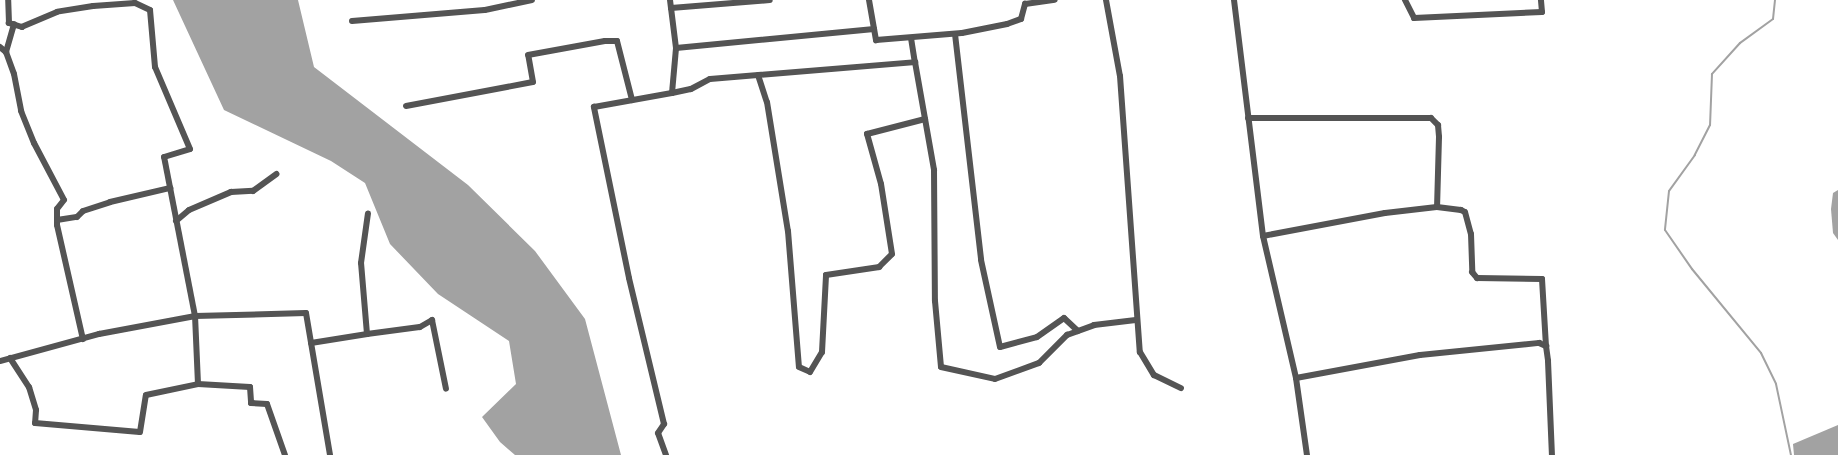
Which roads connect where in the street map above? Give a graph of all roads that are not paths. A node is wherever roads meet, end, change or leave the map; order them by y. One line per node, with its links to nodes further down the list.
1 (8, 0): 13 (street)
2 (532, 0): 12 (street)
3 (670, 0): 11 (street)
4 (770, 0): 11 (street)
5 (869, 0): 14 (street)
6 (1055, 0): 15 (street)
7 (1106, 0): 35 (street)
8 (1234, 0): 25 (street)
9 (1405, 0): 10 (street)
10 (1541, 0)
11 (671, 8): 18 (street)
12 (352, 21)
13 (14, 24): 19 (street); 28 (street)
14 (874, 29): 16 (street); 18 (street)
15 (955, 34): 16 (street); 36 (street)
16 (911, 38): 20 (street)
17 (0, 47): 19 (street)
18 (676, 48): 22 (street)
19 (6, 52): 31 (street)
20 (915, 62): 21 (street); 26 (street)
21 (758, 75): 22 (street); 26 (street)
22 (672, 92): 23 (street)
23 (632, 100): 24 (street); 49 (street)
24 (406, 106)
25 (1248, 118): 29 (street); 33 (street)
26 (925, 119): 36 (street)
27 (276, 174): 32 (street)
28 (170, 188): 31 (street); 32 (street)
29 (1437, 207): 33 (street); 40 (street)
30 (368, 213): 37 (street)
31 (57, 220): 38 (street)
32 (176, 221): 34 (street)
33 (1263, 236): 43 (street)
34 (195, 316): 38 (street); 39 (street); 44 (street)
35 (1136, 320): 36 (street); 45 (street)
36 (1078, 330)
37 (366, 334): 39 (street); 46 (street)
38 (83, 339): 41 (street)
39 (311, 343): 48 (street)
40 (1546, 346): 43 (street); 51 (street)
41 (10, 358): 42 (street); 44 (street)
42 (0, 361)
43 (1296, 378): 50 (street)
44 (198, 384): 47 (street)
45 (1181, 388)
46 (446, 389)
47 (285, 455)
48 (330, 455)
49 (666, 455)
50 (1308, 455)
51 (1552, 455)

